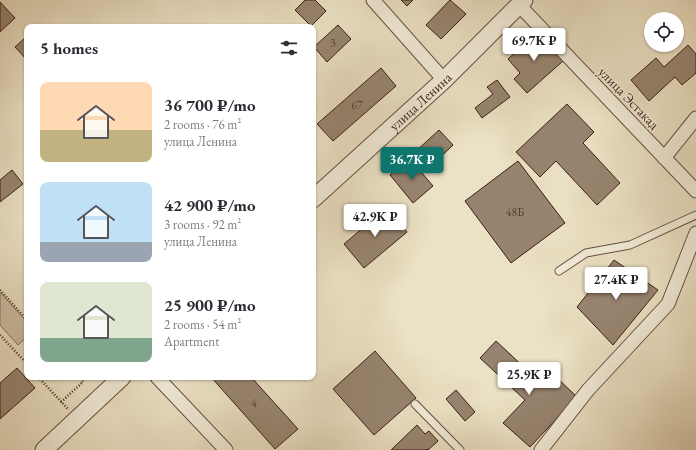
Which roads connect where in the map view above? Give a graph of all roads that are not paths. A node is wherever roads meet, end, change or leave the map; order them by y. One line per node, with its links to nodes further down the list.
1 (373, 0): 3 (street)
2 (522, 3): 3 (street, улица Ленина); 5 (street, улица Эстакад)
3 (444, 80): 7 (street, улица Ленина)
4 (696, 118): 5 (street)
5 (664, 158): 6 (street, улица Эстакад)
6 (696, 191)
7 (316, 196)
8 (696, 215): 10 (lane)
9 (696, 233): 17 (street)
10 (559, 270)
11 (119, 380): 14 (street)
12 (160, 380): 15 (street)
13 (415, 404): 16 (lane)
14 (44, 450)
15 (226, 450)
16 (460, 450)
17 (541, 450)

